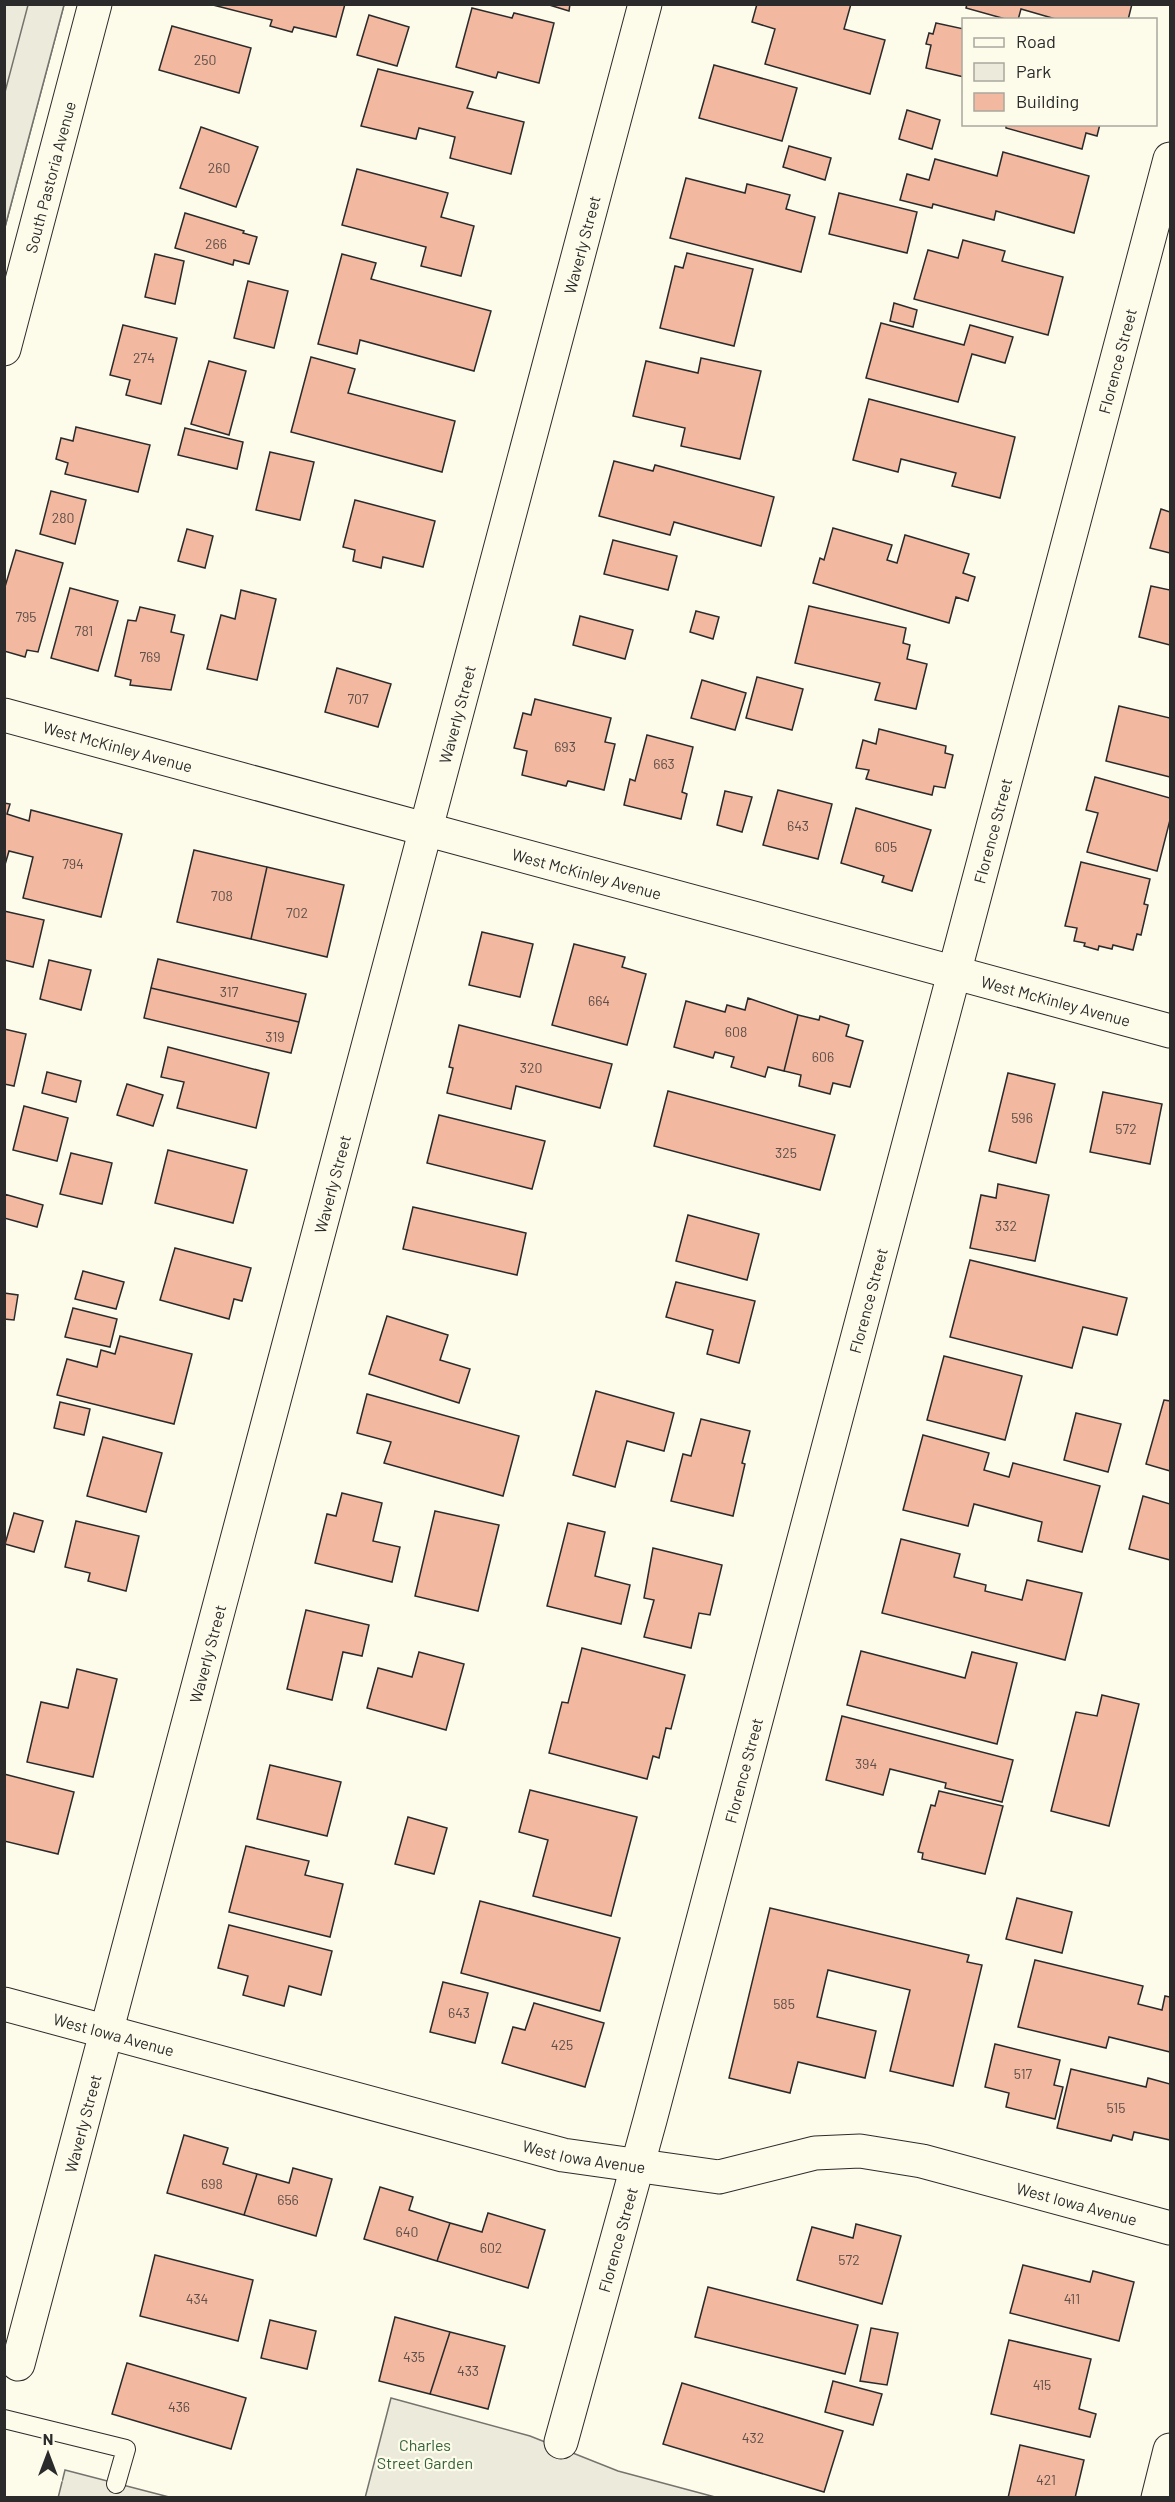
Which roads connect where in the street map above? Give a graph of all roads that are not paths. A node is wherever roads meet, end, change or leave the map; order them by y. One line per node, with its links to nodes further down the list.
1 (95, 4): 4 (street, South Pastoria Avenue)
2 (645, 4): 6 (street, Waverly Street)
3 (1170, 159): 7 (street, Florence Street)
4 (4, 348)
5 (4, 715): 6 (street, West McKinley Avenue)
6 (426, 830): 7 (street, West McKinley Avenue); 10 (street, Waverly Street)
7 (955, 974): 8 (street, West McKinley Avenue); 11 (street, Florence Street)
8 (1170, 1031)
9 (4, 2004): 10 (street, West Iowa Avenue)
10 (108, 2031): 11 (street, West Iowa Avenue); 13 (street, Waverly Street)
11 (637, 2166): 12 (street, West Iowa Avenue); 15 (street, Florence Street)
12 (1170, 2228)
13 (18, 2364)
14 (4, 2419): 17 (lane)
15 (561, 2442)
16 (1170, 2450): 18 (street)
17 (116, 2484)
18 (1158, 2498)

